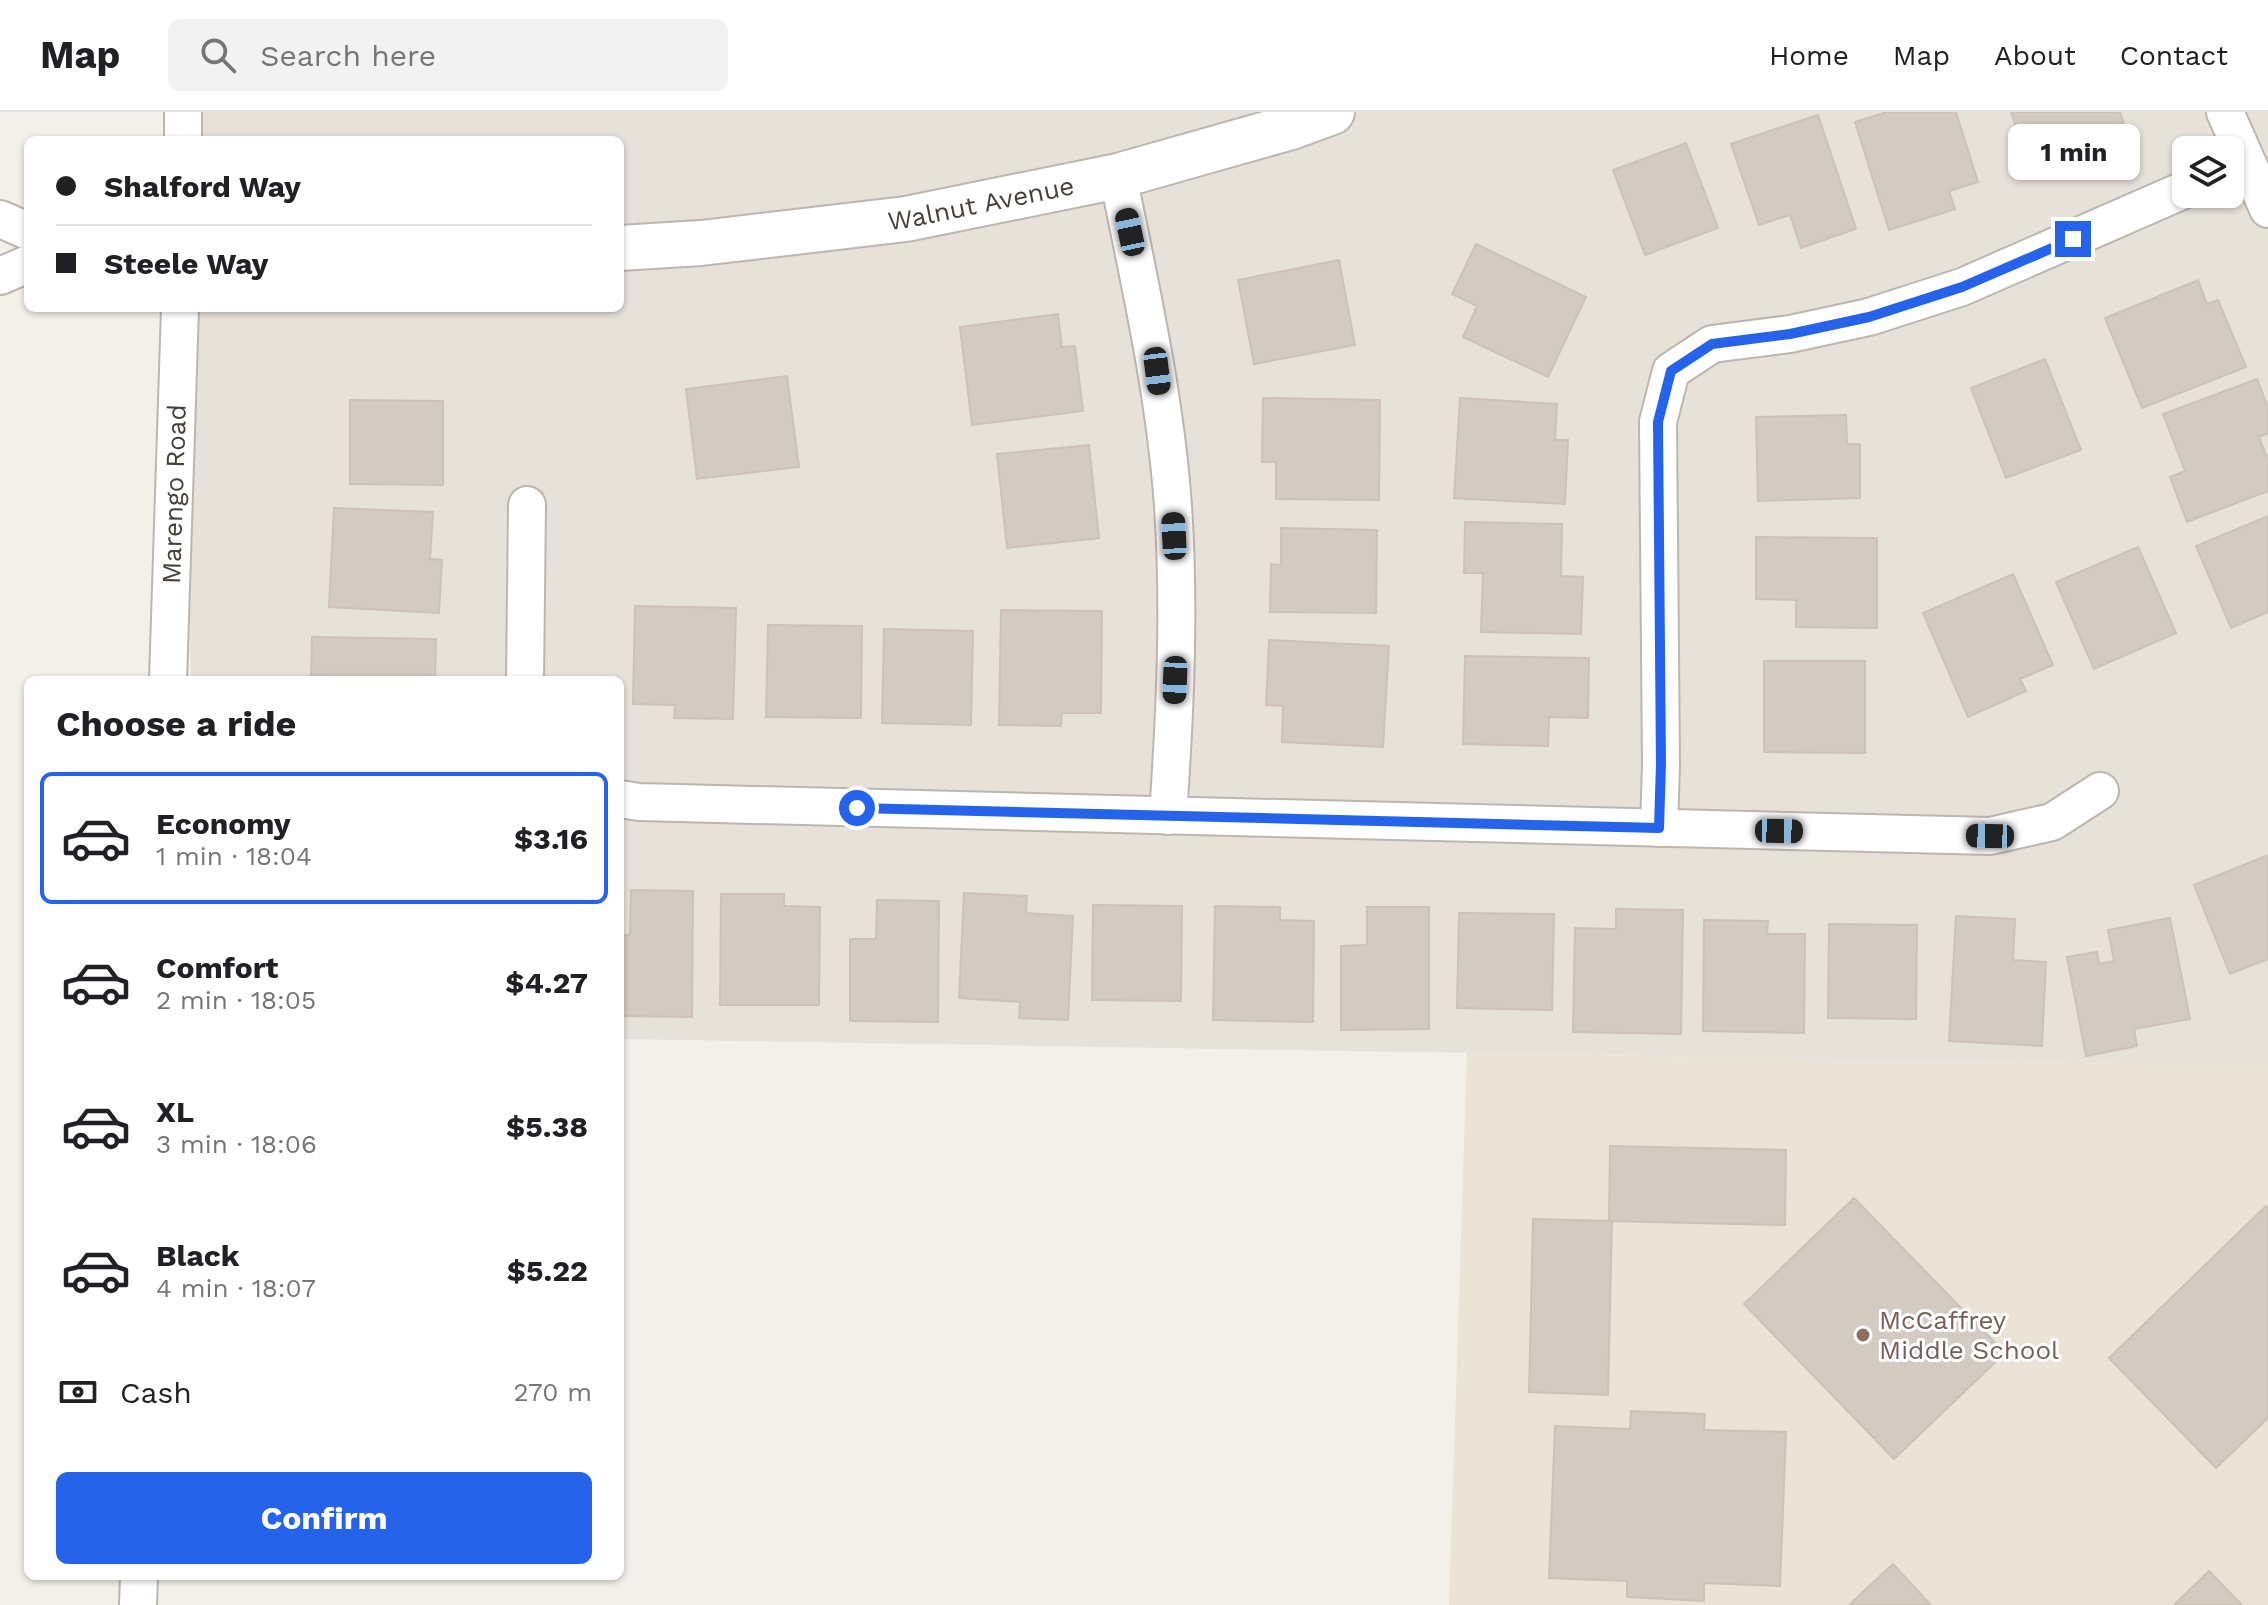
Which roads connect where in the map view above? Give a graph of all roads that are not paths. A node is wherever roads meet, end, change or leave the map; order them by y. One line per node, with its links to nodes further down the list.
1 (183, 112): 4 (street)
2 (1332, 112): 7 (street, Walnut Avenue)
3 (2225, 112): 5 (street)
4 (183, 136)
5 (2231, 136)
6 (2244, 175): 9 (street)
7 (1118, 176): 12 (street, Walnut Avenue); 21 (street)
8 (2172, 195): 22 (street)
9 (2268, 209)
10 (0, 219): 11 (street)
11 (24, 229)
12 (624, 248)
13 (24, 266): 14 (street)
14 (0, 276)
15 (180, 312): 17 (street, Marengo Road)
16 (527, 505): 18 (street)
17 (168, 676)
18 (525, 676)
19 (2100, 791): 22 (street)
20 (624, 800): 21 (street)
21 (1168, 816): 22 (street)
22 (1659, 828)
23 (139, 1580): 24 (street)
24 (138, 1605)

